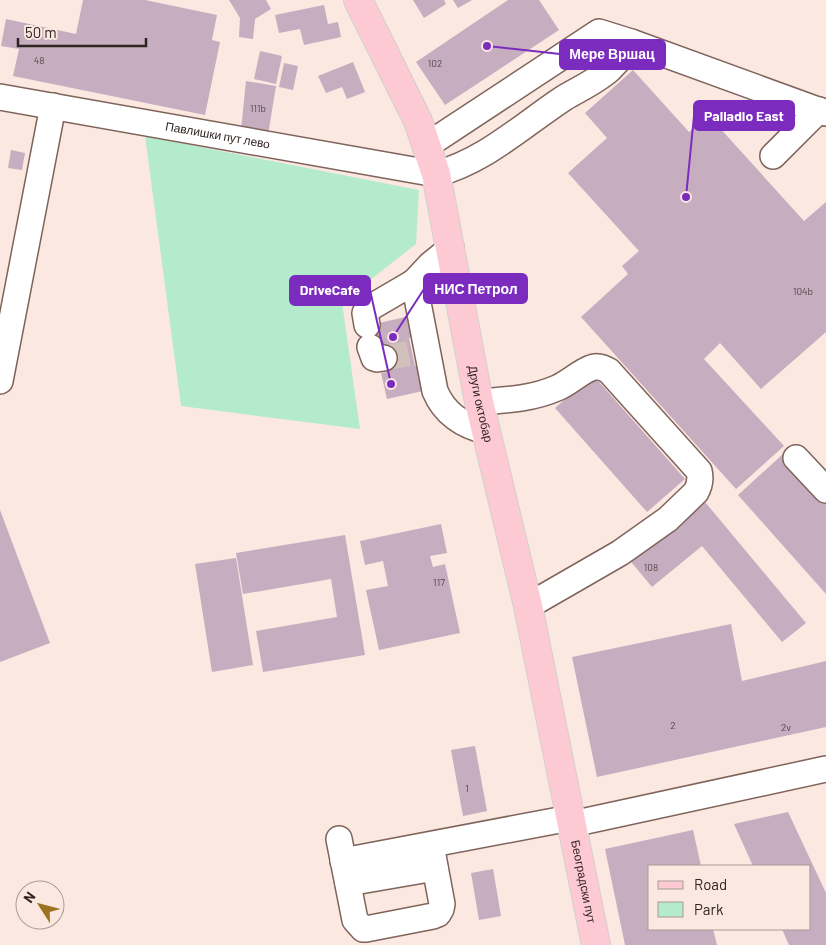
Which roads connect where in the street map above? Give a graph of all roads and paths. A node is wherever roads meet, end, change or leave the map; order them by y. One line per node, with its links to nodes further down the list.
1 (358, 0): 8 (main road, Други октобар)
2 (631, 42): 3 (street); 6 (street); 7 (street)
3 (505, 94): 7 (street); 8 (street)
4 (0, 97): 5 (street, Павлишки пут лево)
5 (53, 106): 10 (street, Павлишки пут лево); 14 (street)
6 (822, 112): 9 (street)
7 (518, 131): 10 (street)
8 (426, 146): 10 (main road, Други октобар)
9 (773, 156)
10 (436, 174): 11 (main road, Други октобар)
11 (451, 248): 12 (street); 15 (main road, Други октобар)
12 (414, 282): 13 (street); 16 (street)
13 (374, 343)
14 (0, 382)
15 (479, 402): 16 (main road, Други октобар); 19 (street)
16 (486, 431): 19 (main road, Други октобар)
17 (796, 458): 18 (street)
18 (826, 490)
19 (528, 606): 21 (main road, Други октобар)
20 (826, 769): 21 (street)
21 (571, 821): 22 (street); 23 (main road, Београдски пут)
22 (433, 856): 22 (street)
23 (596, 945)

